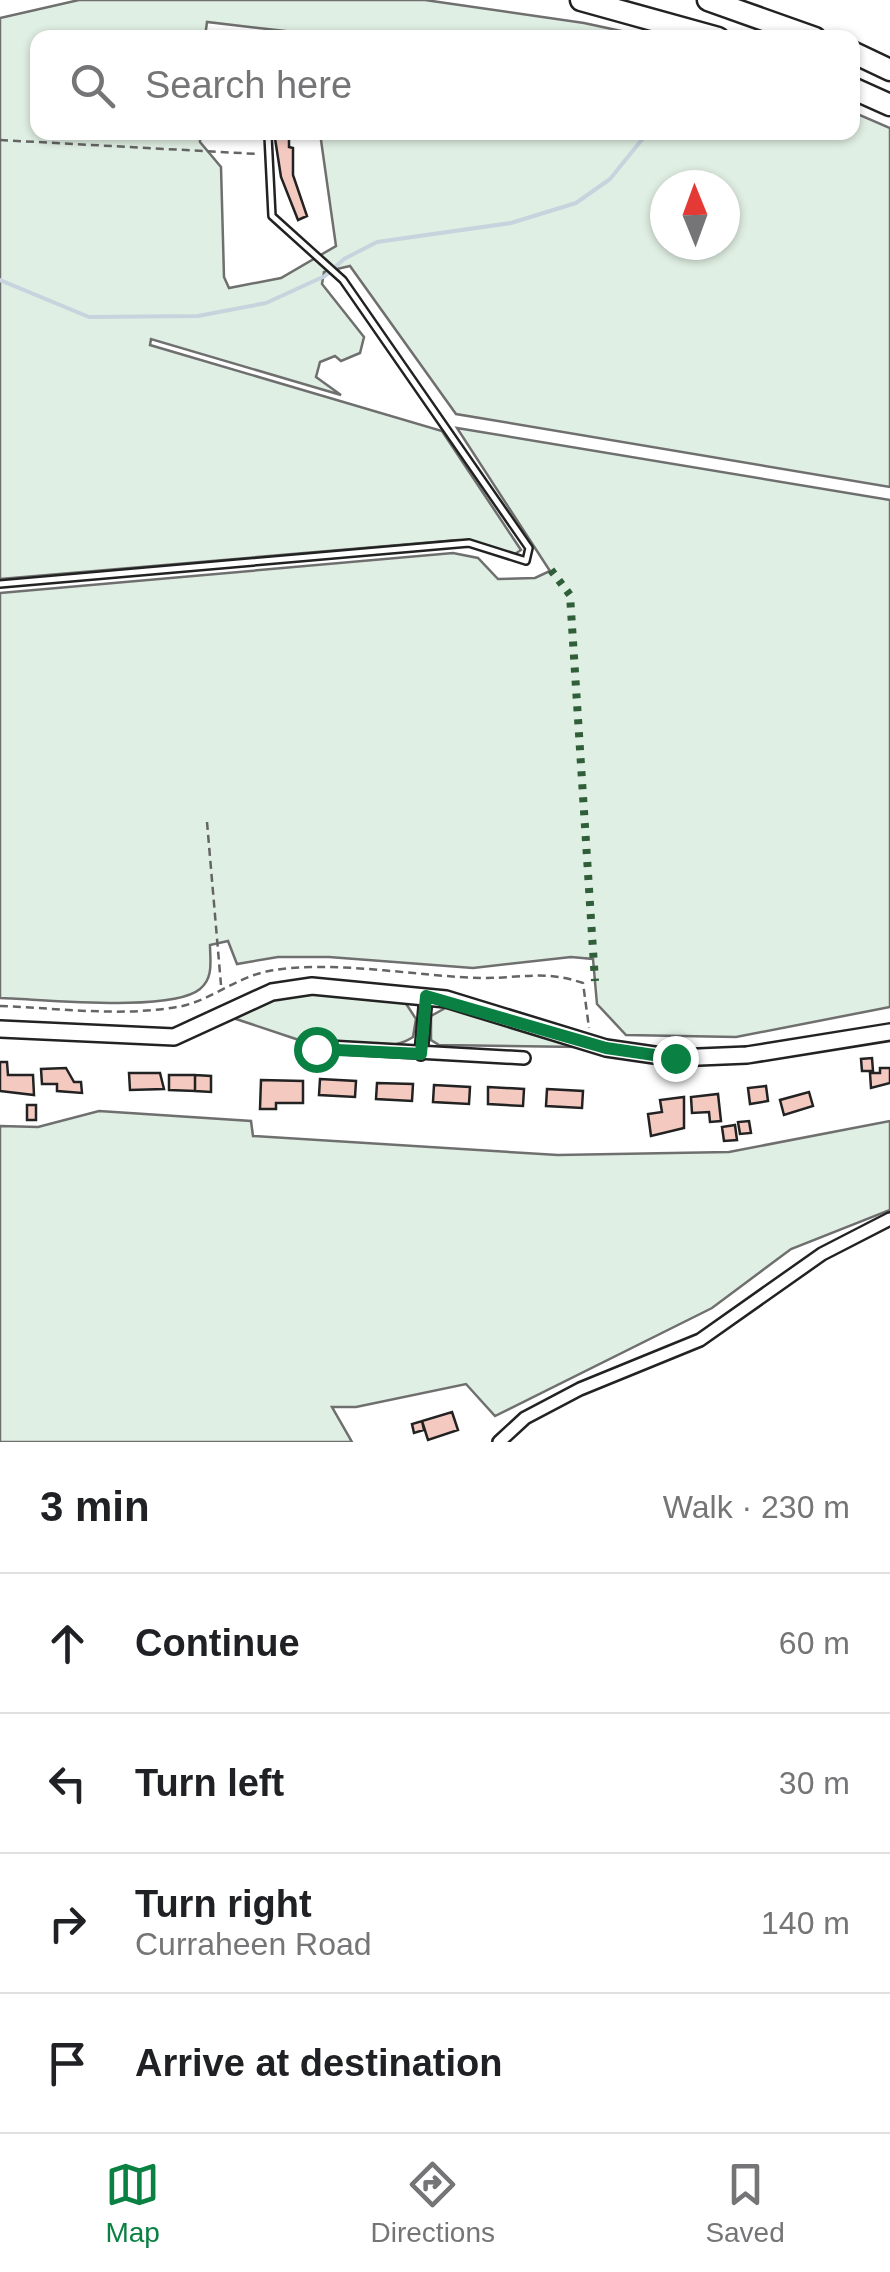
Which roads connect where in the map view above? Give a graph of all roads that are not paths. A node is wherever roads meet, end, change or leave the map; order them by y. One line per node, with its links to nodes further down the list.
1 (581, 0): 3 (highway)
2 (708, 0): 4 (highway)
3 (689, 30)
4 (792, 30)
5 (860, 56): 6 (highway)
6 (890, 70)
7 (860, 91): 8 (highway)
8 (890, 104)
9 (268, 140): 10 (lane)
10 (0, 584)
11 (426, 996): 12 (street); 13 (street); 15 (street)
12 (0, 1030)
13 (890, 1032)
14 (310, 1046): 15 (street)
15 (421, 1054): 16 (street)
16 (524, 1058)
17 (890, 1220): 18 (street)
18 (499, 1442)

